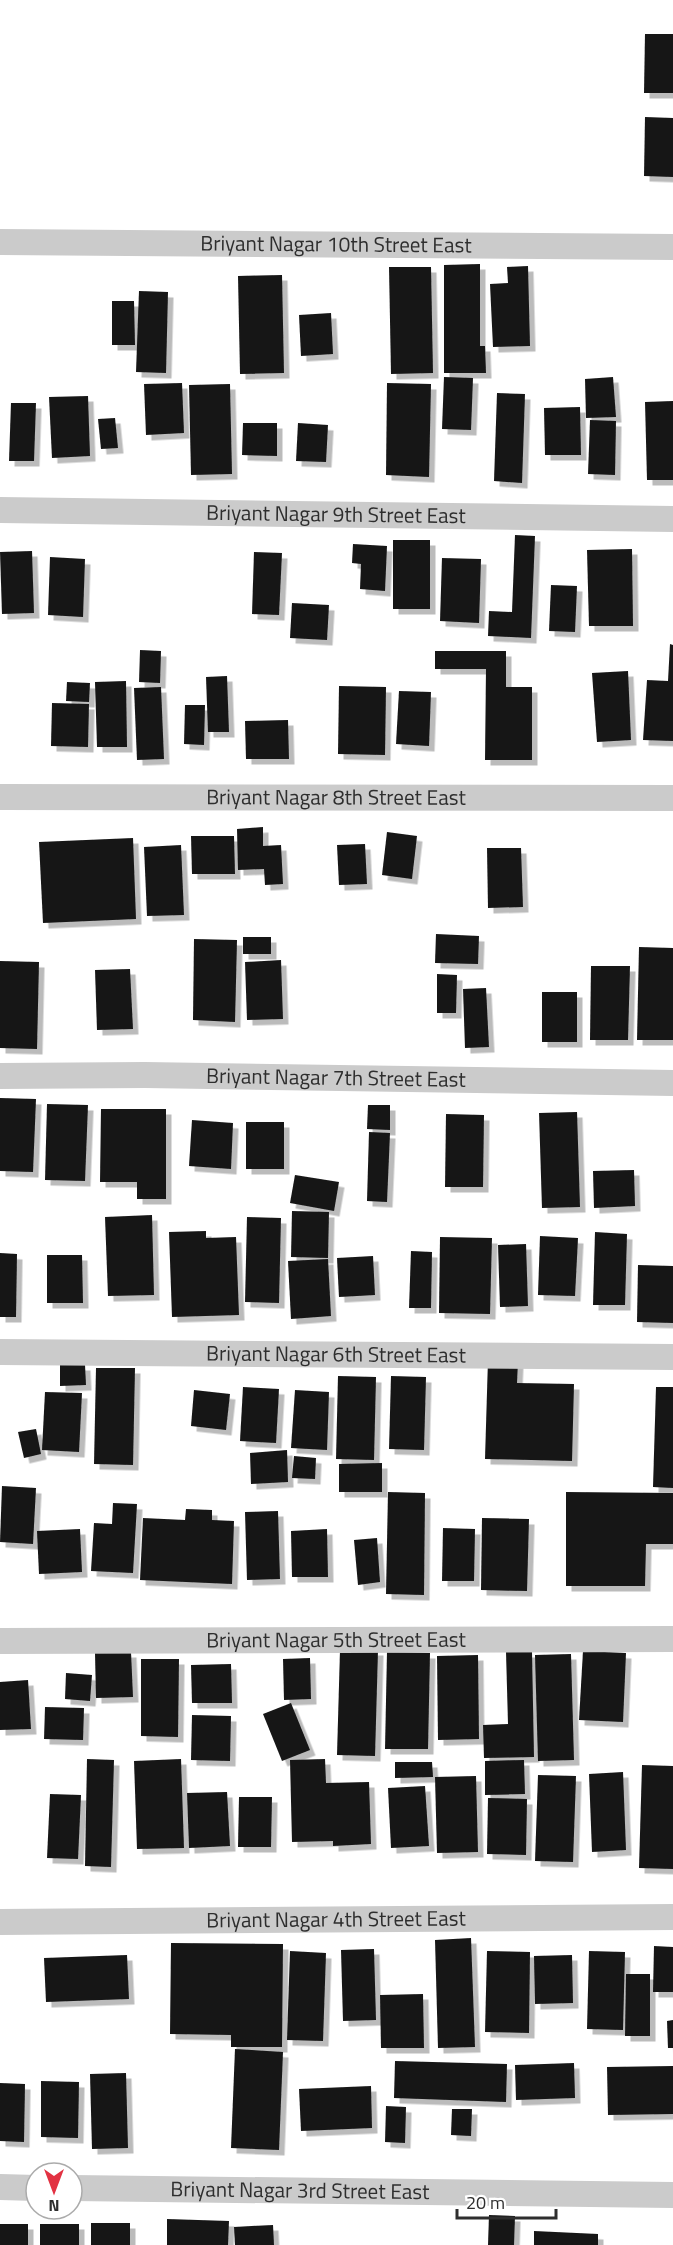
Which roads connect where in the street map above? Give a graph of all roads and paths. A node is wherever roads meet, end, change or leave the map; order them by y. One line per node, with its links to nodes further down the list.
1 (0, 242): 2 (street, Briyant Nagar 10th Street East)
2 (673, 247)
3 (0, 510): 4 (street, Briyant Nagar 9th Street East)
4 (673, 519)
5 (0, 797): 6 (street, Briyant Nagar 8th Street East)
6 (673, 798)
7 (0, 1076): 8 (street, Briyant Nagar 7th Street East)
8 (673, 1083)
9 (0, 1352): 10 (street, Briyant Nagar 6th Street East)
10 (673, 1357)
11 (673, 1639): 12 (street, Briyant Nagar 5th Street East)
12 (0, 1641)
13 (673, 1917): 14 (street, Briyant Nagar 4th Street East)
14 (0, 1922)
15 (0, 2187): 16 (street)
16 (24, 2188)
17 (84, 2188): 18 (street, Briyant Nagar 3rd Street East)
18 (673, 2195)

